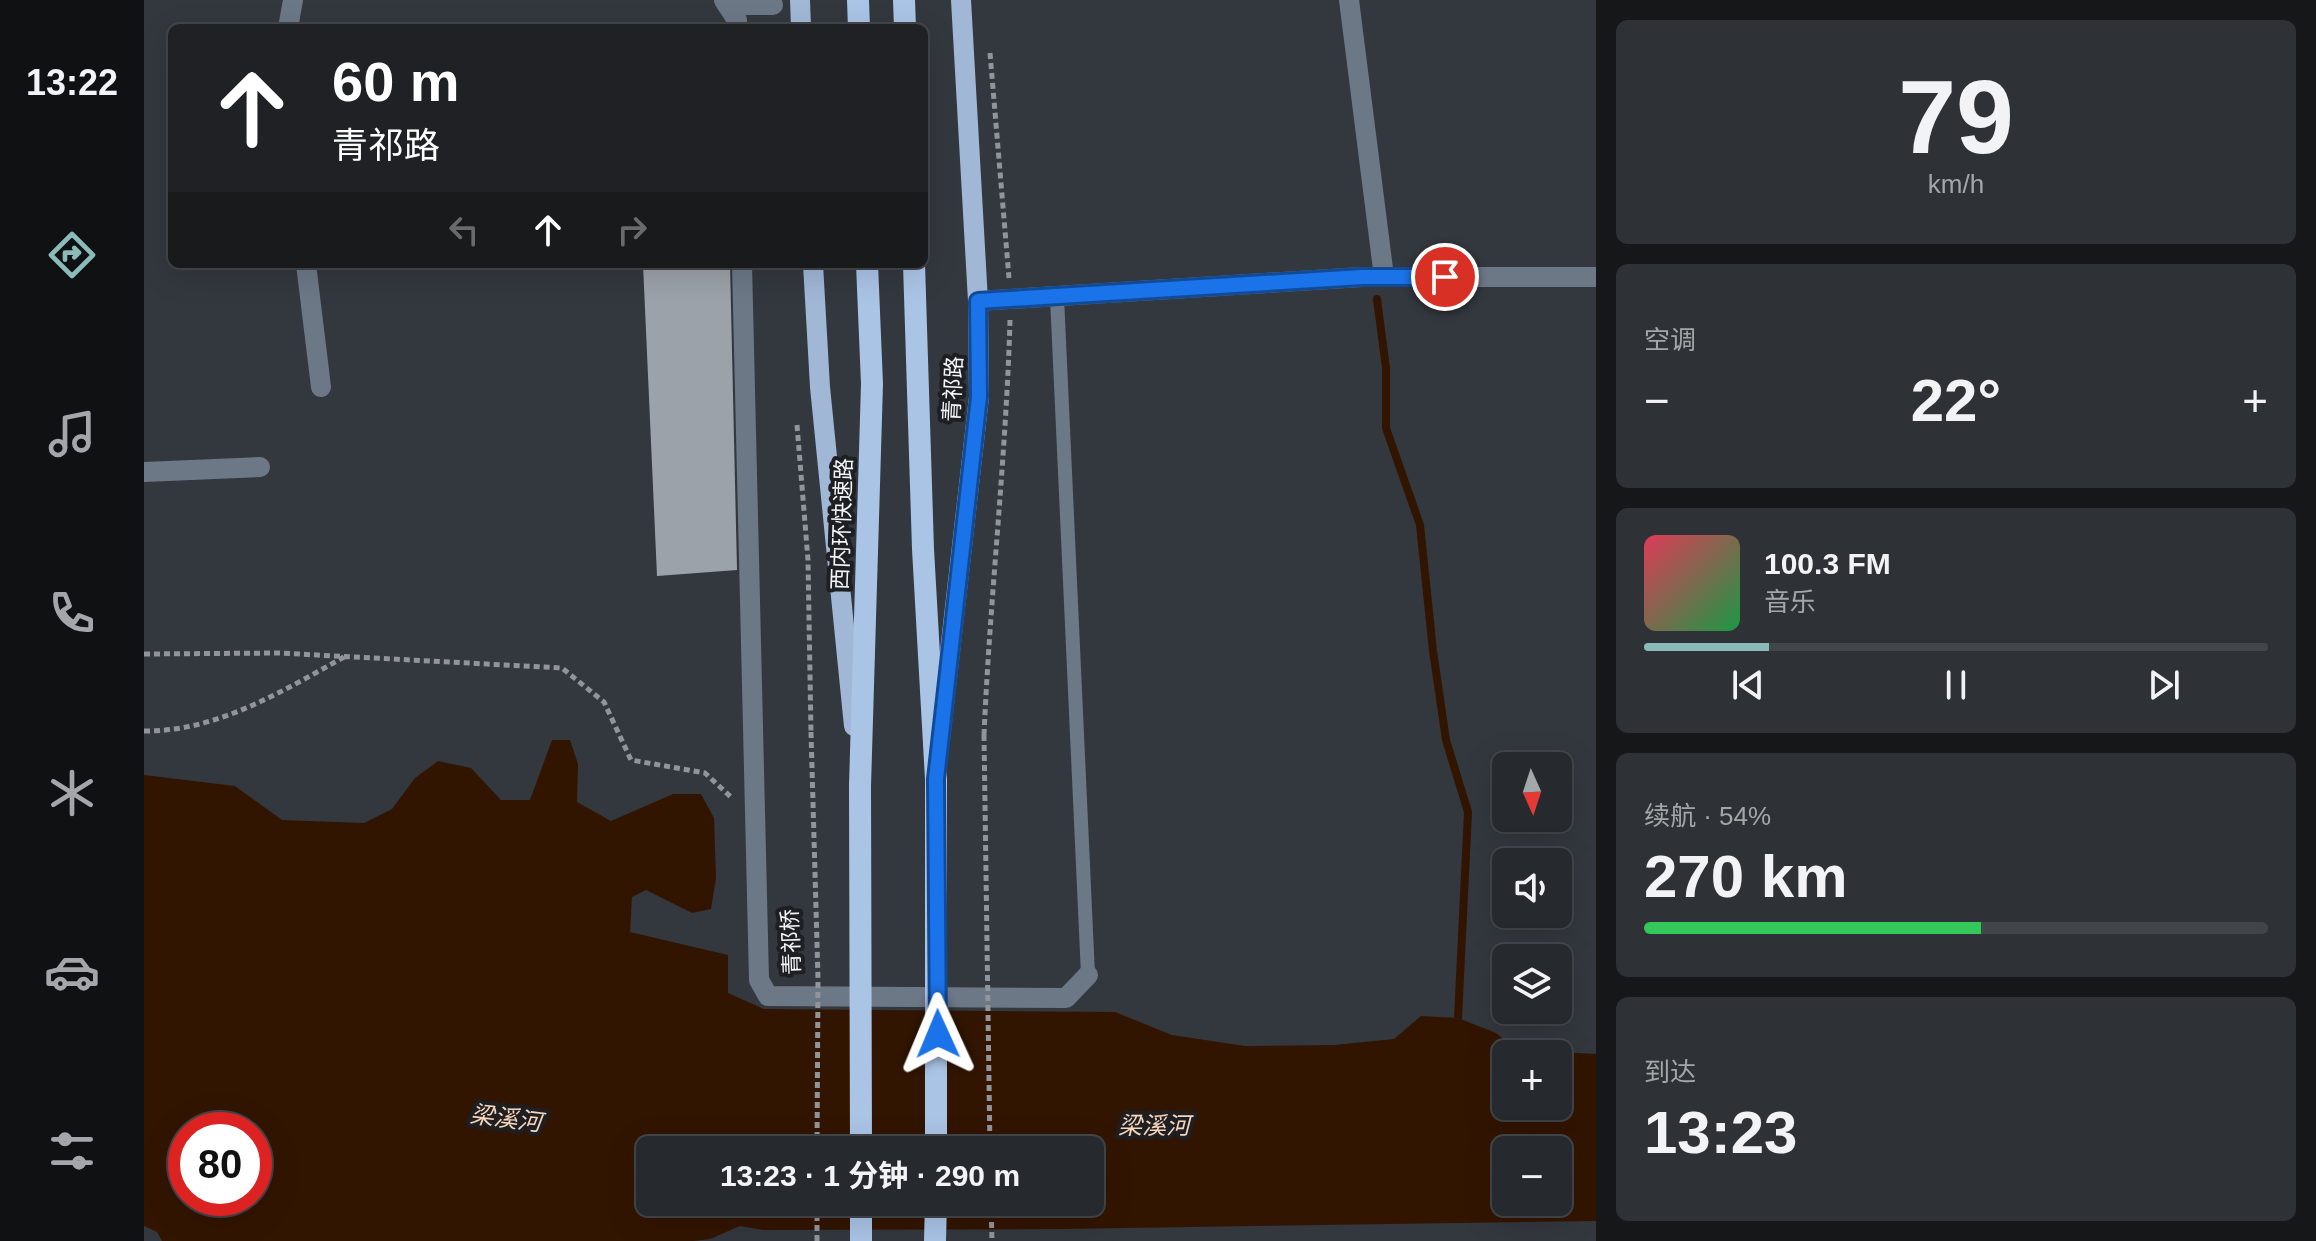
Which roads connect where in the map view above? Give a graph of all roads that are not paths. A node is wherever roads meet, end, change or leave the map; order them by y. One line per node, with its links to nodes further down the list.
1 (293, 0): 9 (street)
2 (800, 0): 11 (main road)
3 (858, 0): 12 (highway)
4 (904, 0): 13 (highway)
5 (961, 0): 22 (main road, 青祁路)
6 (1349, 0): 19 (street)
7 (725, 3): 8 (street); 10 (street)
8 (773, 5)
9 (289, 24)
10 (737, 24)
11 (801, 24)
12 (859, 24)
13 (905, 24)
14 (306, 268): 23 (street)
15 (742, 268): 28 (street)
16 (813, 268): 27 (main road)
17 (867, 268): 27 (highway, 西内环快速路)
18 (914, 268): 26 (highway)
19 (1384, 277): 20 (street); 21 (street)
20 (1596, 277)
21 (1057, 297): 22 (street); 28 (lane)
22 (978, 301): 26 (main road, 青祁路)
23 (321, 387)
24 (260, 467): 25 (street)
25 (144, 472)
26 (936, 779): 30 (highway, bridge)
27 (860, 786): 29 (highway, bridge)
28 (1088, 975)
29 (861, 1136)
30 (936, 1136)
31 (861, 1216): 33 (highway)
32 (936, 1216): 34 (highway)
33 (861, 1241)
34 (935, 1241)

